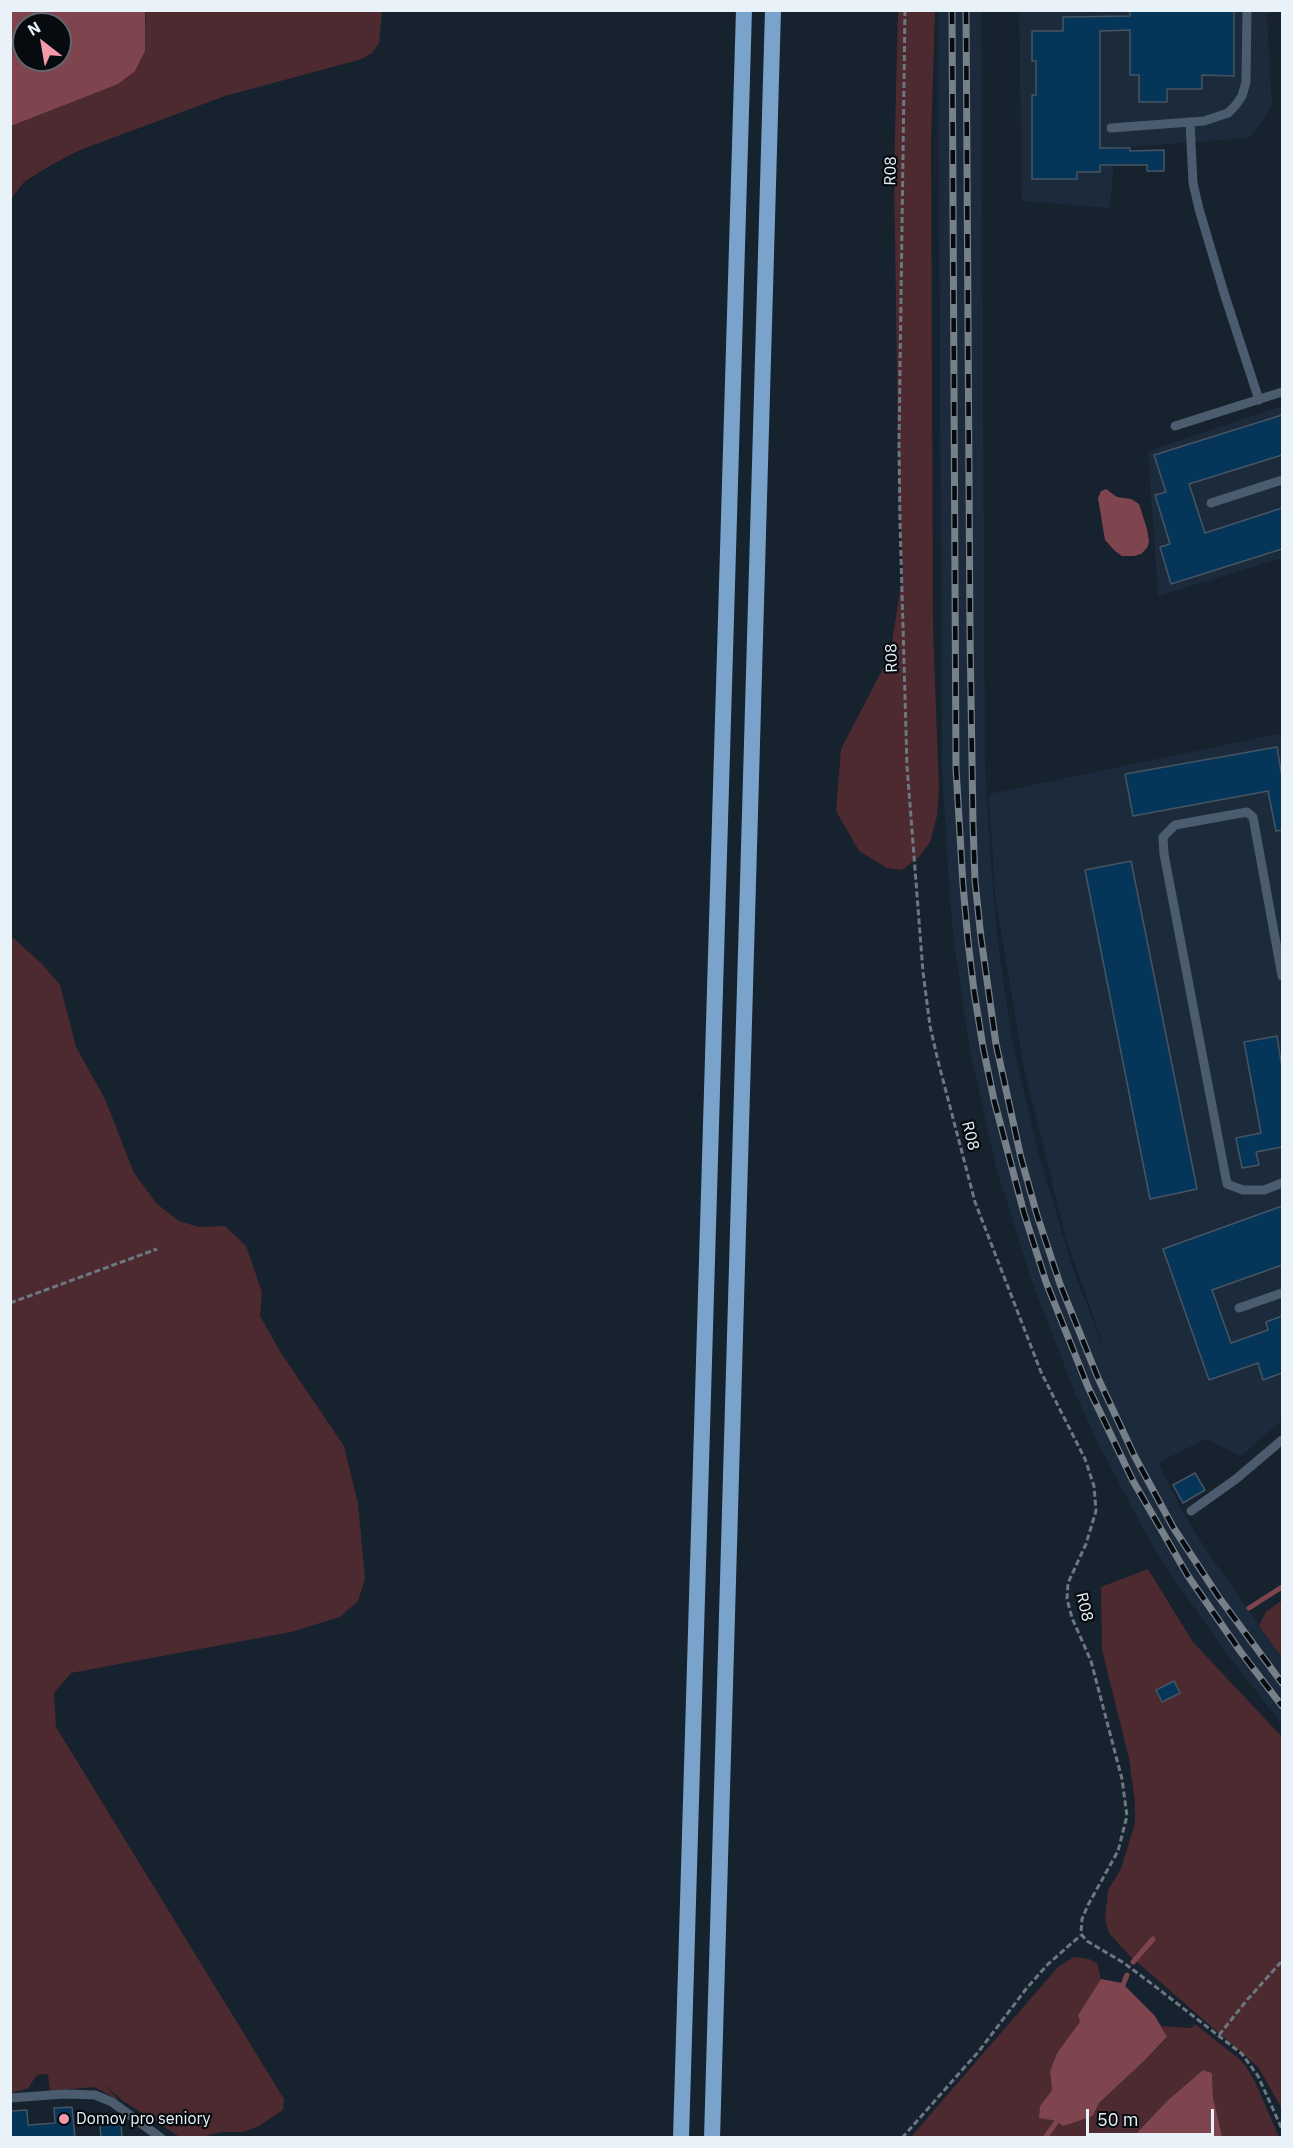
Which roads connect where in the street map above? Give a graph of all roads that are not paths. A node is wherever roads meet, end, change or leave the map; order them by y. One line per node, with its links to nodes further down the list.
1 (744, 10): 20 (highway)
2 (773, 10): 18 (highway)
3 (1247, 10): 4 (lane)
4 (1190, 122): 5 (lane); 7 (lane)
5 (1111, 128)
6 (1282, 392): 7 (lane)
7 (1258, 400): 8 (lane)
8 (1175, 426)
9 (1282, 480): 10 (lane)
10 (1211, 503)
11 (1282, 976): 12 (lane)
12 (1282, 1183)
13 (1282, 1293): 14 (lane)
14 (1239, 1308)
15 (1282, 1440): 16 (lane)
16 (1191, 1511)
17 (10, 2098): 19 (lane)
18 (712, 2132)
19 (161, 2138)
20 (681, 2138)

